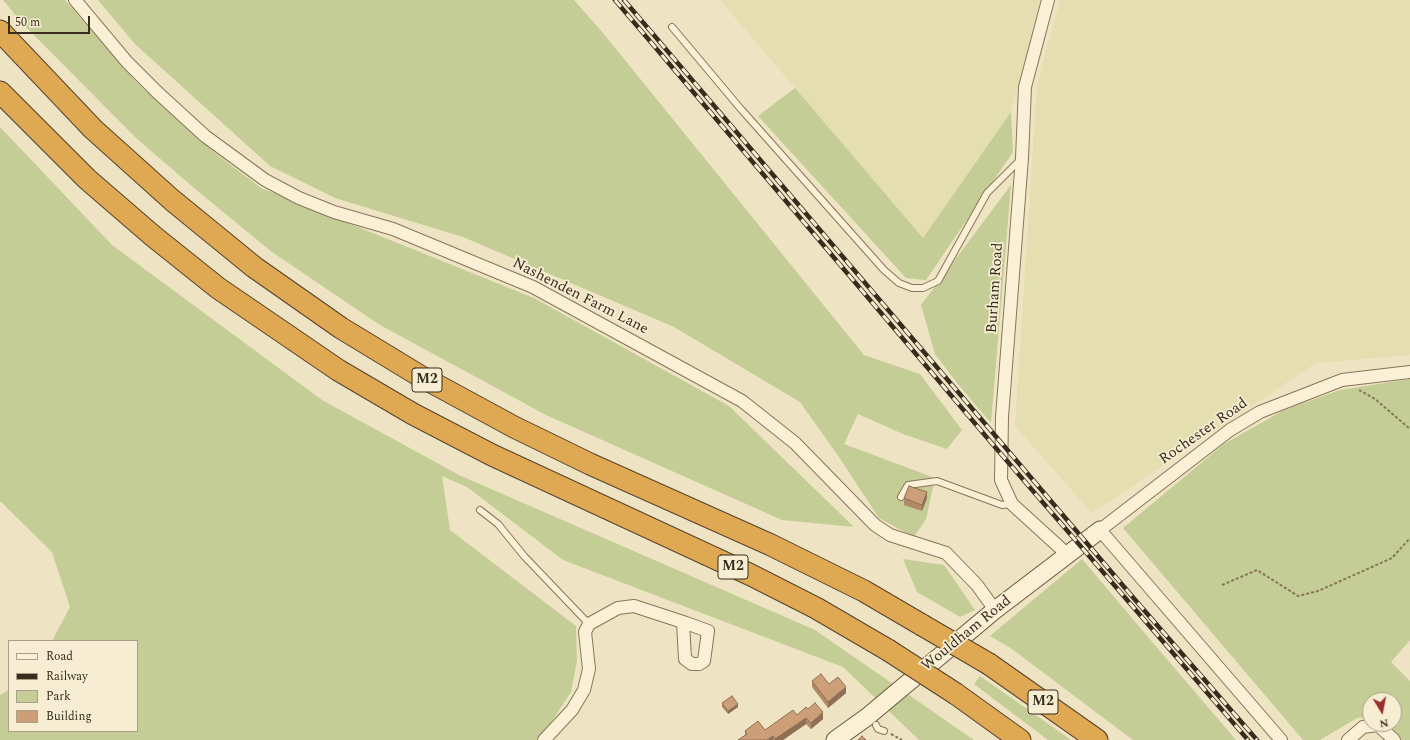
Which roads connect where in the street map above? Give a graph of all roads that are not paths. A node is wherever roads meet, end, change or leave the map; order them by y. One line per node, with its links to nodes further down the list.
1 (75, 0): 13 (street, Nashenden Farm Lane)
2 (1048, 0): 6 (street, Burham Road)
3 (672, 27): 6 (lane)
4 (0, 31): 21 (highway, M2, bridge)
5 (0, 92): 20 (highway, M2, bridge)
6 (1022, 158): 9 (street, Burham Road)
7 (1410, 372): 11 (street, Rochester Road)
8 (901, 497): 9 (lane)
9 (1012, 504): 12 (street, Burham Road)
10 (480, 510): 15 (lane)
11 (1100, 530): 12 (street, Wouldham Road); 22 (street)
12 (1068, 555): 13 (street, Wouldham Road)
13 (995, 610): 19 (street, Wouldham Road)
14 (683, 622): 15 (street)
15 (588, 624): 18 (street)
16 (876, 725): 17 (lane)
17 (884, 731)
18 (544, 740)
19 (835, 740)
20 (1020, 740)
21 (1097, 740)
22 (1281, 740)
23 (1348, 740): 24 (street)
24 (1394, 740)

